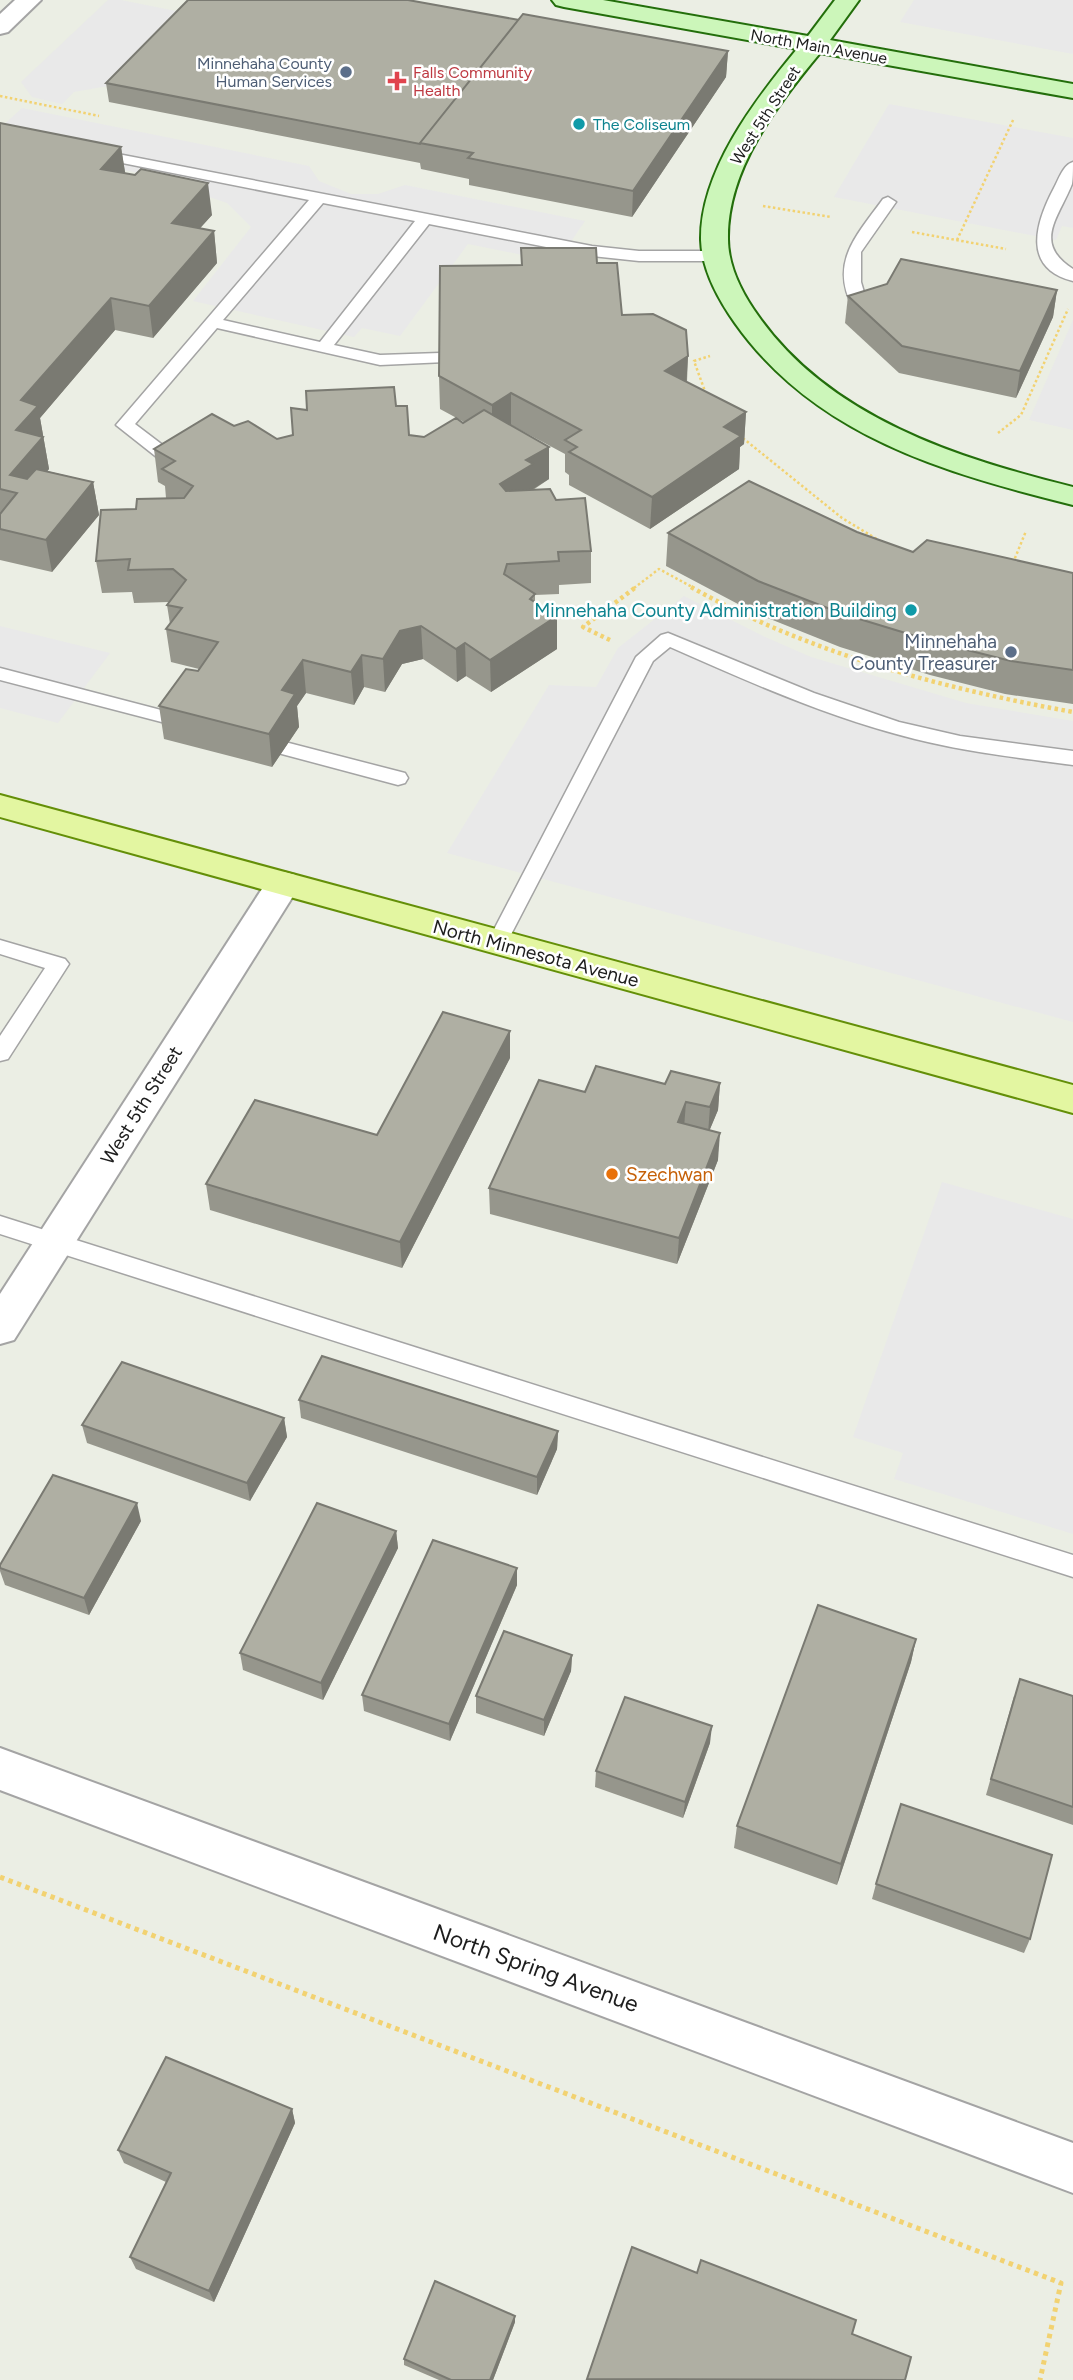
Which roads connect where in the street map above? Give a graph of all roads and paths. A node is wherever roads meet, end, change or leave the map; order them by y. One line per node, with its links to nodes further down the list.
1 (29, 0): 4 (street)
2 (565, 0): 5 (street, North Main Avenue)
3 (847, 0): 5 (street, West 5th Street)
4 (0, 27)
5 (815, 45): 6 (street, North Main Avenue); 14 (street, West 5th Street)
6 (1073, 91)
7 (1018, 111): 13 (path)
8 (78, 150): 10 (lane)
9 (1073, 167): 15 (lane)
10 (319, 198): 12 (lane); 18 (lane)
11 (888, 202): 16 (lane)
12 (425, 218): 14 (lane); 19 (lane)
13 (957, 240)
14 (717, 256): 26 (street, West 5th Street)
15 (1073, 276)
16 (860, 306)
17 (1068, 308): 24 (path)
18 (211, 322): 19 (lane); 25 (lane)
19 (324, 347): 21 (lane)
20 (710, 356): 22 (path)
21 (440, 358)
22 (709, 403)
23 (730, 429): 28 (path)
24 (997, 433)
25 (182, 468)
26 (1073, 496)
27 (1026, 531): 29 (path)
28 (889, 545)
29 (1012, 566)
30 (645, 657): 32 (path); 35 (lane); 39 (lane)
31 (0, 674): 33 (lane)
32 (1073, 712)
33 (177, 720)
34 (285, 748): 36 (lane)
35 (1073, 758)
36 (398, 778)
37 (0, 806): 38 (main road, North Minnesota Avenue)
38 (284, 884): 39 (main road, North Minnesota Avenue); 44 (street, West 5th Street)
39 (497, 943): 42 (main road, North Minnesota Avenue)
40 (0, 947): 41 (lane)
41 (0, 1053)
42 (1073, 1099)
43 (0, 1225): 44 (lane)
44 (55, 1242): 45 (street, West 5th Street); 46 (lane)
45 (0, 1328)
46 (1073, 1566)
47 (0, 1769): 49 (street, North Spring Avenue)
48 (0, 1877): 50 (path)
49 (1073, 2168)
50 (1040, 2380)

